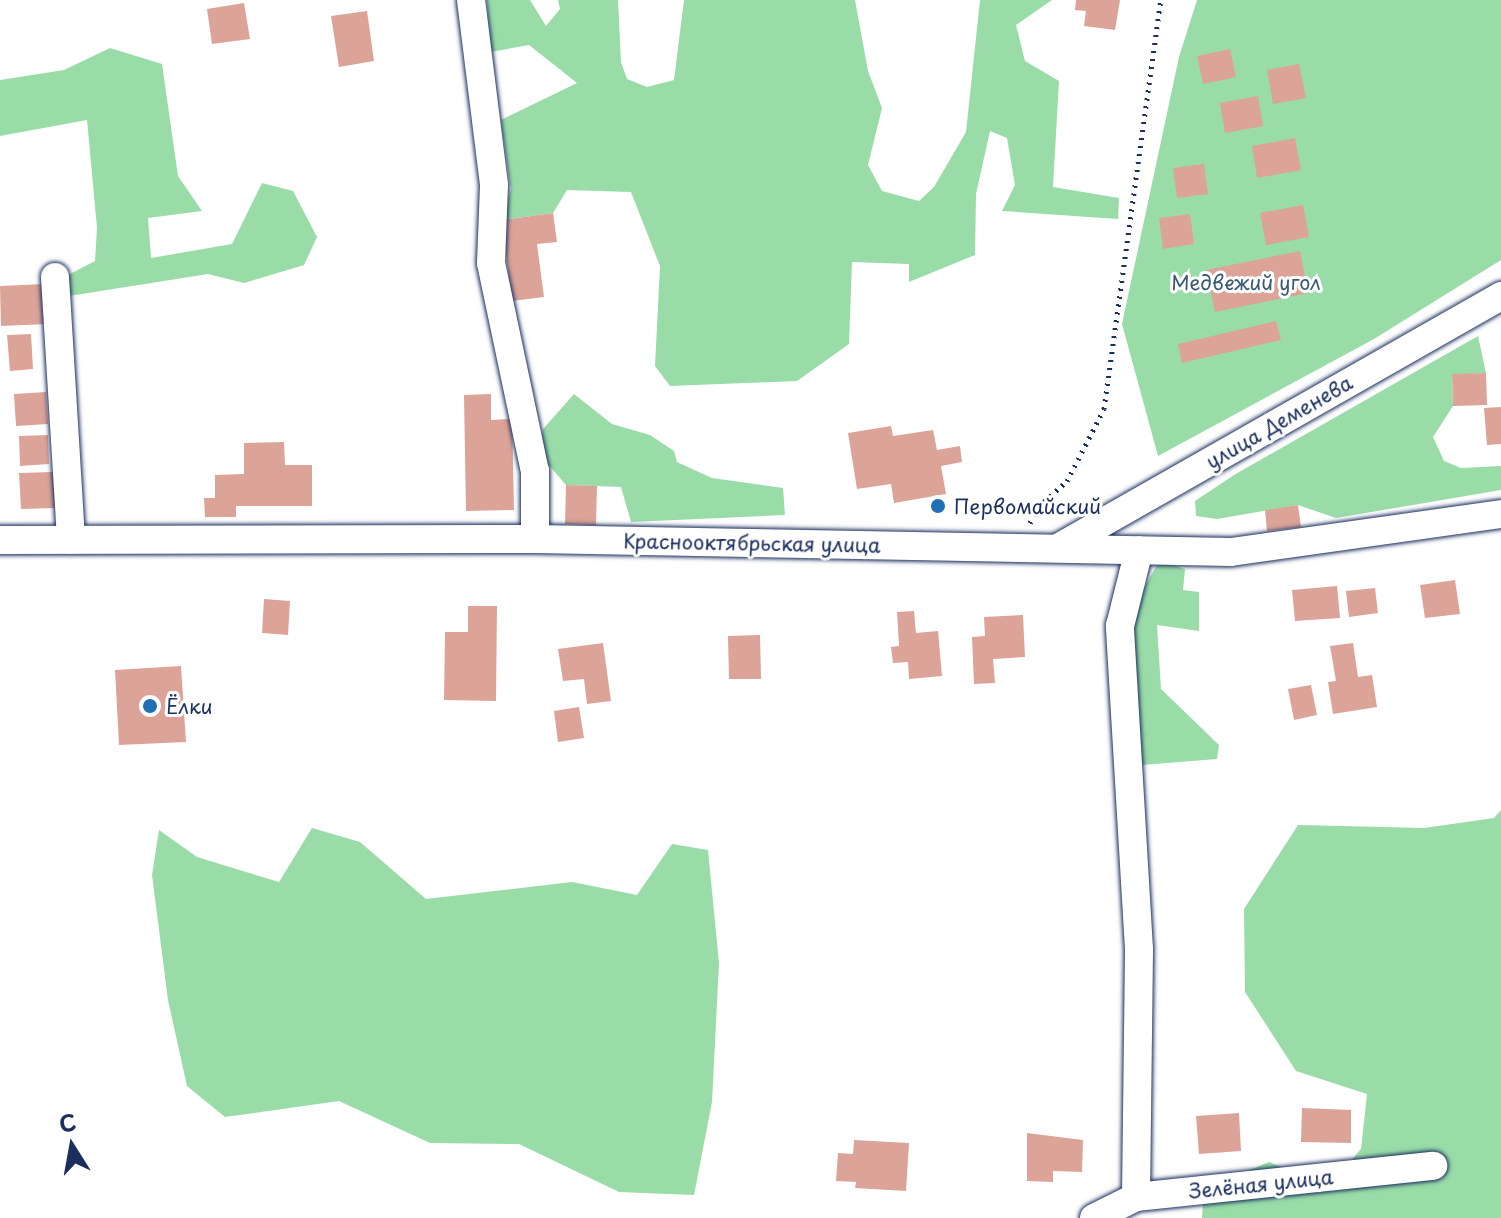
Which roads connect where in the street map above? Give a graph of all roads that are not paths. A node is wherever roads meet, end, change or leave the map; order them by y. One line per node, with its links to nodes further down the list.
1 (471, 0): 5 (street)
2 (55, 277): 7 (street)
3 (1501, 296): 8 (street, улица Деменева)
4 (1501, 514): 9 (street, Краснооктябрьская улица)
5 (535, 539): 7 (street, Краснооктябрьская улица); 8 (street, Краснооктябрьская улица)
6 (0, 540): 7 (street, Краснооктябрьская улица)
7 (71, 540)
8 (1057, 548): 9 (street, Краснооктябрьская улица)
9 (1139, 550): 11 (street)
10 (1433, 1166): 11 (street, Зелёная улица)
11 (1136, 1197): 12 (street, Зелёная улица)
12 (1094, 1218)

